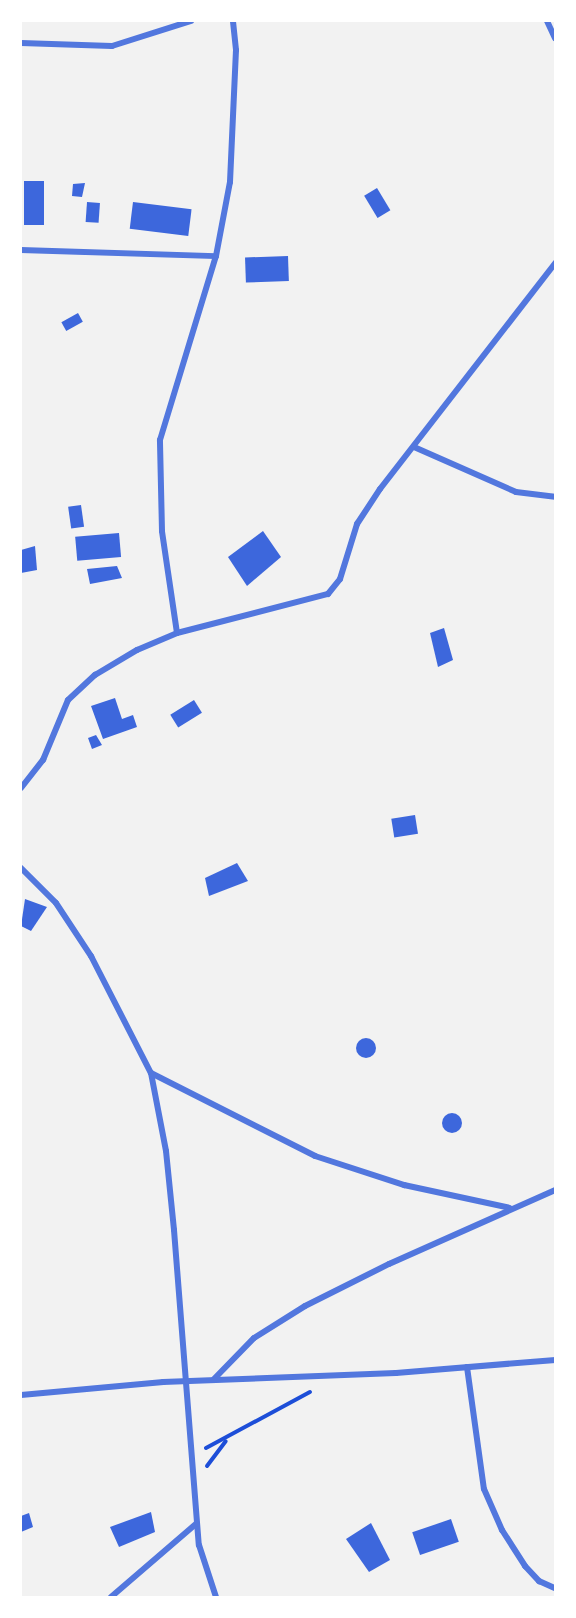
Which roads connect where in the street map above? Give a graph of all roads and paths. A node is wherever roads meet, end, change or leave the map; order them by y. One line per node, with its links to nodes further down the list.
1 (191, 21): 5 (street)
2 (233, 21): 7 (street)
3 (547, 21): 4 (street)
4 (555, 38)
5 (21, 43)
6 (21, 250): 7 (street)
7 (216, 256): 11 (street)
8 (555, 263): 9 (street)
9 (414, 447): 10 (street); 11 (street)
10 (555, 497)
11 (177, 633): 12 (street)
12 (21, 788)
13 (21, 868): 14 (street)
14 (151, 1074): 16 (street); 19 (street)
15 (555, 1190): 16 (street)
16 (511, 1208): 20 (street)
17 (555, 1360): 18 (street)
18 (467, 1367): 20 (street); 27 (street)
19 (189, 1380): 20 (street); 22 (street); 24 (street)
20 (213, 1380)
21 (319, 1388): 23 (path)
22 (21, 1395)
23 (227, 1439): 24 (path); 25 (path)
24 (194, 1453): 25 (street)
25 (196, 1481): 26 (street)
26 (198, 1523): 28 (street); 29 (street)
27 (555, 1588)
28 (111, 1597)
29 (216, 1597)

